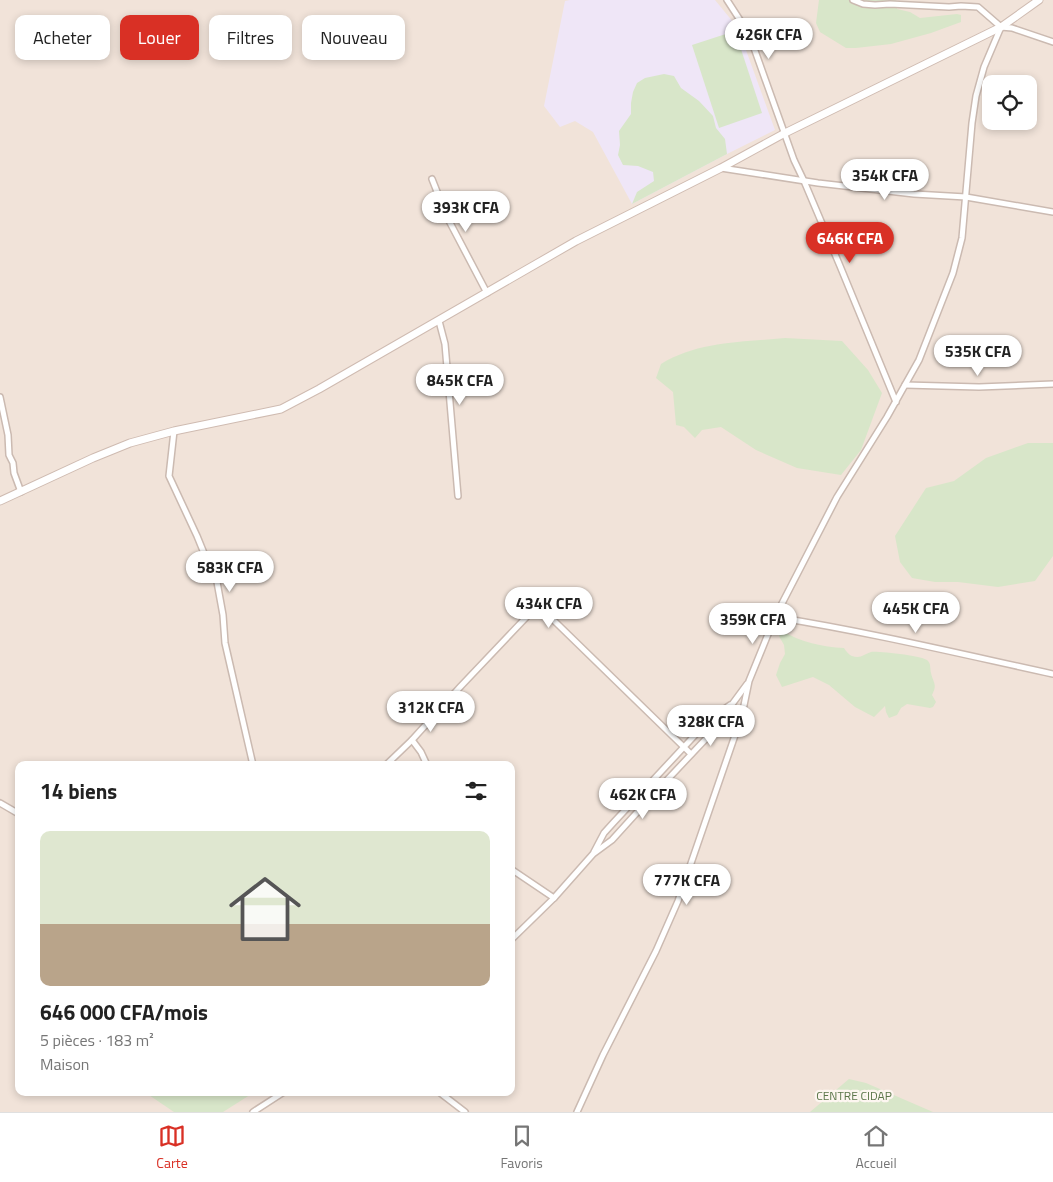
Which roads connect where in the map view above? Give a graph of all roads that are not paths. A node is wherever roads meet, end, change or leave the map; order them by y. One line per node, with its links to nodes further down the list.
1 (728, 0): 6 (street)
2 (853, 0): 4 (street)
3 (1039, 0): 4 (main road)
4 (1001, 27): 5 (street); 6 (main road); 10 (street)
5 (1053, 42)
6 (785, 133): 7 (main road); 9 (street)
7 (721, 168): 9 (street); 12 (main road)
8 (432, 179): 12 (street)
9 (804, 181): 10 (street); 17 (street)
10 (966, 197): 11 (street); 15 (street)
11 (1053, 212)
12 (487, 293): 13 (main road)
13 (439, 321): 18 (main road); 20 (street)
14 (1053, 384): 15 (street)
15 (905, 386): 17 (street)
16 (0, 397): 19 (street)
17 (896, 402): 22 (street)
18 (174, 431): 19 (main road); 29 (street)
19 (21, 492): 21 (main road)
20 (458, 496)
21 (0, 501)
22 (775, 617): 23 (street); 24 (street)
23 (1053, 674)
24 (749, 681): 25 (street); 46 (street)
25 (733, 703): 27 (street); 28 (street)
26 (412, 740): 27 (street); 30 (street); 31 (street)
27 (684, 748): 28 (street); 32 (street)
28 (690, 754): 33 (street)
29 (252, 761)
30 (390, 761)
31 (425, 761)
32 (644, 791): 33 (street); 36 (street)
33 (651, 797): 37 (street)
34 (0, 803): 35 (street)
35 (15, 812)
36 (614, 822): 37 (street); 38 (street)
37 (621, 830): 38 (street)
38 (593, 854): 40 (street)
39 (515, 872): 40 (street)
40 (554, 898): 41 (street)
41 (515, 936)
42 (278, 1096): 44 (street)
43 (443, 1096): 45 (street)
44 (253, 1112)
45 (465, 1112)
46 (577, 1112)

